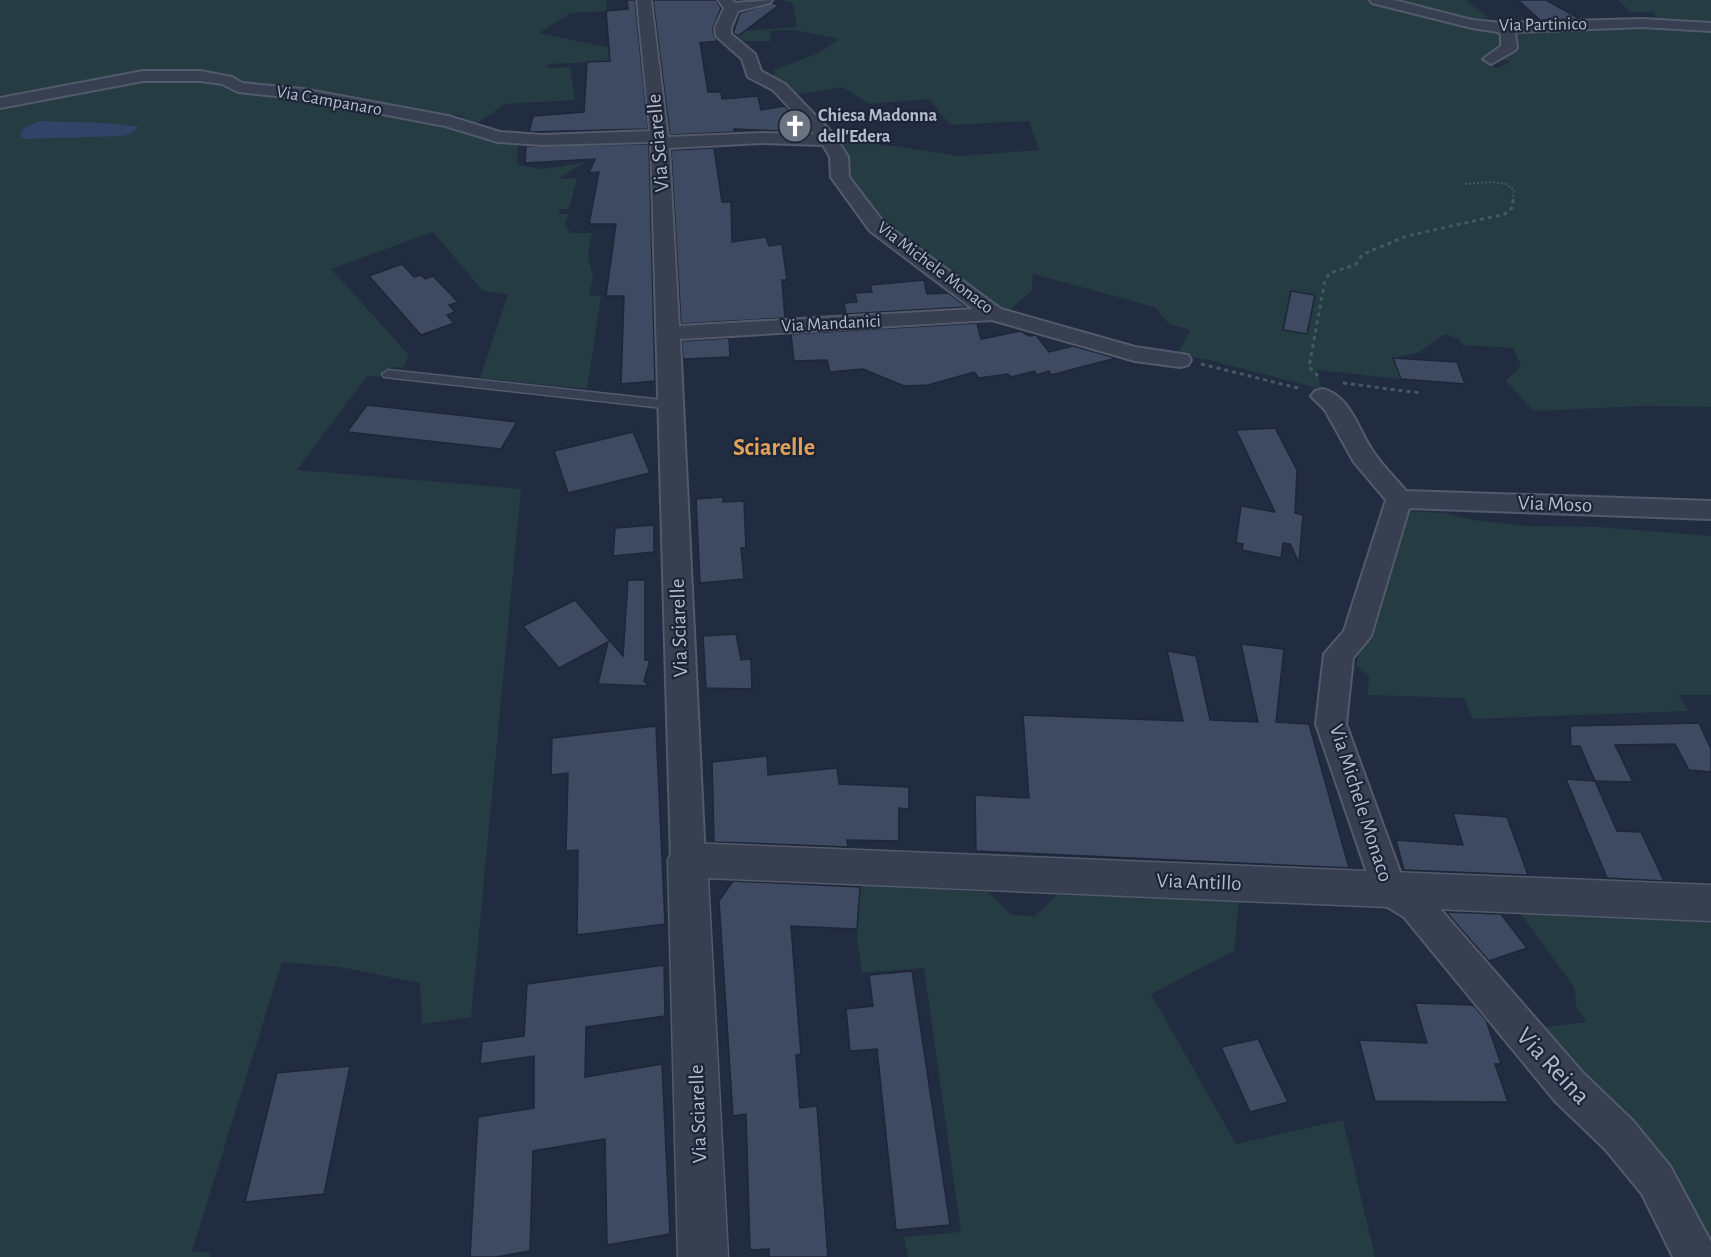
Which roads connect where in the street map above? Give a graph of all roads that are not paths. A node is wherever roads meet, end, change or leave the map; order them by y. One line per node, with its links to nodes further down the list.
1 (644, 0): 9 (street, Via Sciarelle)
2 (765, 0): 4 (street)
3 (1377, 0): 6 (street, Via Partinico)
4 (728, 4): 10 (street)
5 (1711, 27): 6 (street, Via Partinico)
6 (1502, 28): 7 (street)
7 (1491, 59)
8 (0, 103): 9 (street, Via Campanaro)
9 (659, 140): 10 (street); 12 (street, Via Sciarelle)
10 (829, 140): 11 (street, Via Michele Monaco)
11 (993, 314): 12 (street, Via Mandanici); 13 (street, Via Michele Monaco)
12 (669, 333): 16 (street, Via Sciarelle)
13 (1180, 360)
14 (388, 374): 16 (lane)
15 (1324, 389): 17 (street)
16 (672, 405): 19 (street, Via Sciarelle)
17 (1399, 499): 18 (street, Via Moso); 20 (street, Via Michele Monaco)
18 (1711, 510)
19 (688, 860): 20 (street, Via Antillo); 22 (street, Via Sciarelle)
20 (1390, 890): 21 (street, Via Antillo); 23 (street, Via Reina)
21 (1711, 903)
22 (703, 1257)
23 (1696, 1257)

